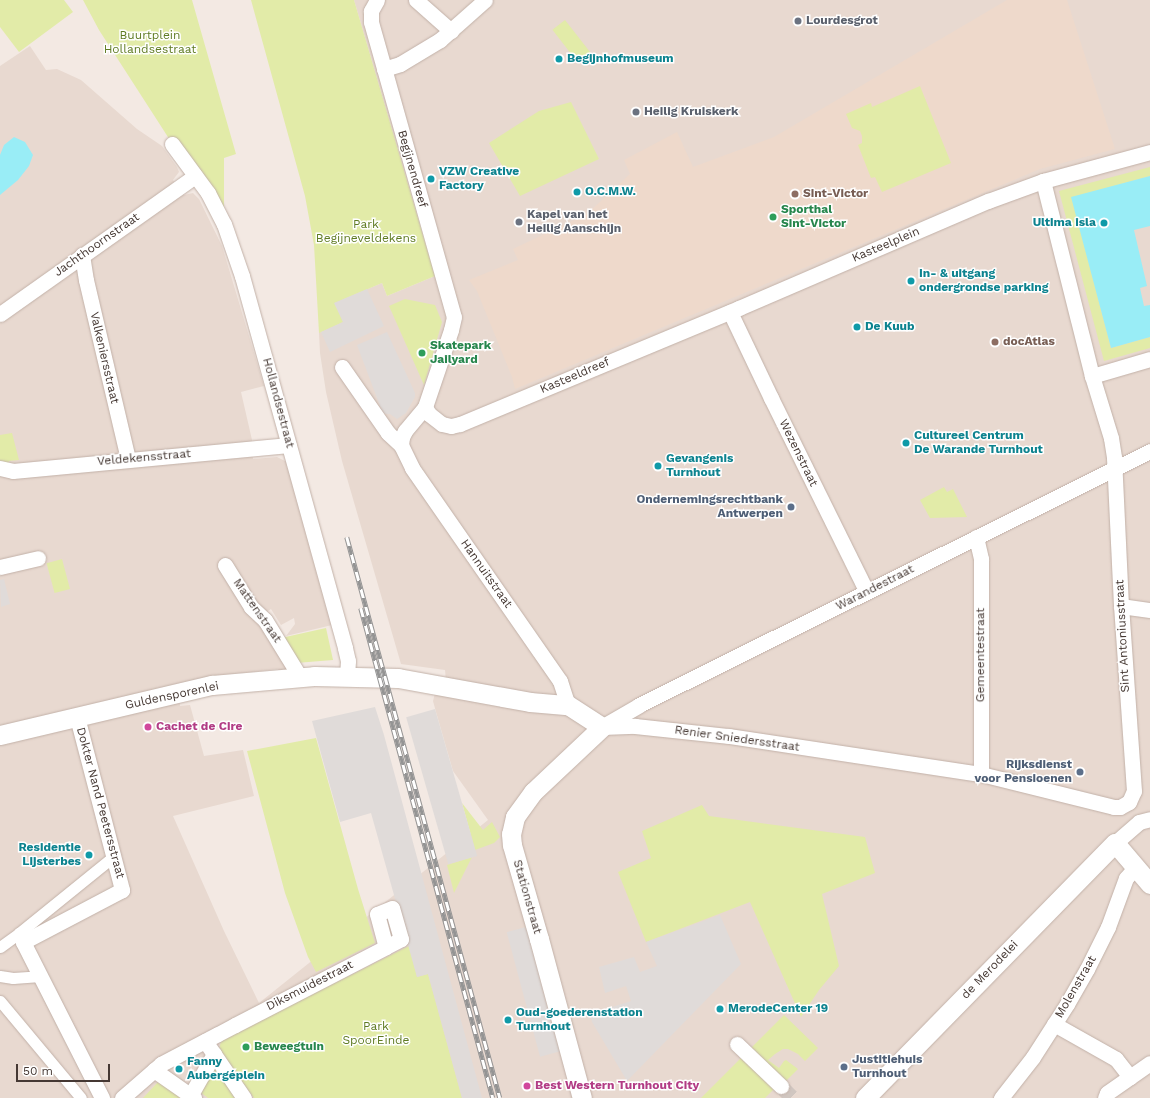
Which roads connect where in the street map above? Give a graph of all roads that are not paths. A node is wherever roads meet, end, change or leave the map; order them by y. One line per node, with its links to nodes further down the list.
1 (377, 0): 5 (street, Begijnendreef)
2 (416, 0): 4 (street)
3 (485, 0): 4 (street)
4 (451, 31): 5 (street)
5 (384, 69): 16 (street, Begijnendreef)
6 (172, 144): 8 (street, Hollandsestraat)
7 (1150, 152): 9 (street, Kasteelplein)
8 (195, 176): 10 (street, Jachthoornstraat); 17 (street, Hollandsestraat)
9 (1043, 181): 11 (street, Kasteelplein); 15 (street)
10 (82, 255): 12 (street, Jachthoornstraat); 20 (street, Valkeniersstraat)
11 (730, 312): 16 (street, Kasteeldreef); 27 (street, Wezenstraat)
12 (0, 314)
13 (1150, 359): 15 (street)
14 (342, 367): 18 (street, Hannuitstraat)
15 (1092, 376): 22 (street, Sint Antoniusstraat)
16 (425, 407): 18 (street)
17 (289, 445): 20 (street, Veldekensstraat); 30 (street, Hollandsestraat)
18 (401, 445): 32 (street, Hannuitstraat)
19 (1150, 451): 22 (street, Warandestraat)
20 (128, 459): 21 (street, Veldekensstraat)
21 (0, 468)
22 (1114, 468): 23 (street, Warandestraat); 28 (street, Sint Antoniusstraat)
23 (976, 537): 27 (street, Warandestraat); 36 (street, Gemeentestraat)
24 (38, 558): 26 (street)
25 (225, 565): 31 (street, Mattenstraat)
26 (0, 567)
27 (867, 592): 34 (street, Warandestraat)
28 (1121, 606): 29 (street); 37 (street, Sint Antoniusstraat)
29 (1150, 610)
30 (347, 676): 31 (street, Guldensporenlei); 32 (street)
31 (300, 678): 33 (street, Guldensporenlei)
32 (568, 705): 34 (street)
33 (77, 717): 35 (street, Guldensporenlei); 40 (street, Dokter Nand Peetersstraat)
34 (602, 727): 36 (street, Renier Sniedersstraat); 62 (street, Stationstraat)
35 (0, 734)
36 (982, 774): 37 (street, Renier Sniedersstraat)
37 (1130, 802)
38 (1150, 819): 39 (street)
39 (1115, 843): 41 (street); 63 (street, de Merodelei)
40 (114, 856): 43 (street); 43 (street, Dokter Nand Peetersstraat)
41 (1136, 867): 42 (street); 49 (street, Molenstraat)
42 (1150, 884)
43 (21, 937): 44 (street); 47 (street)
44 (0, 947)
45 (386, 947): 50 (street, Diksmuidestraat)
46 (0, 976): 47 (street)
47 (40, 976): 60 (street)
48 (0, 1001): 59 (street)
49 (1054, 1024): 55 (street); 64 (street, Molenstraat)
50 (205, 1041): 52 (street); 54 (street, Diksmuidestraat)
51 (737, 1044): 56 (street)
52 (214, 1054): 58 (street); 61 (street)
53 (1150, 1063): 55 (street)
54 (154, 1070): 57 (street, Diksmuidestraat); 58 (street)
55 (1130, 1077): 65 (street)
56 (781, 1086)
57 (126, 1097)
58 (191, 1097)
59 (81, 1098)
60 (102, 1098)
61 (244, 1098)
62 (582, 1098)
63 (865, 1098)
64 (1001, 1098)
65 (1105, 1098)

